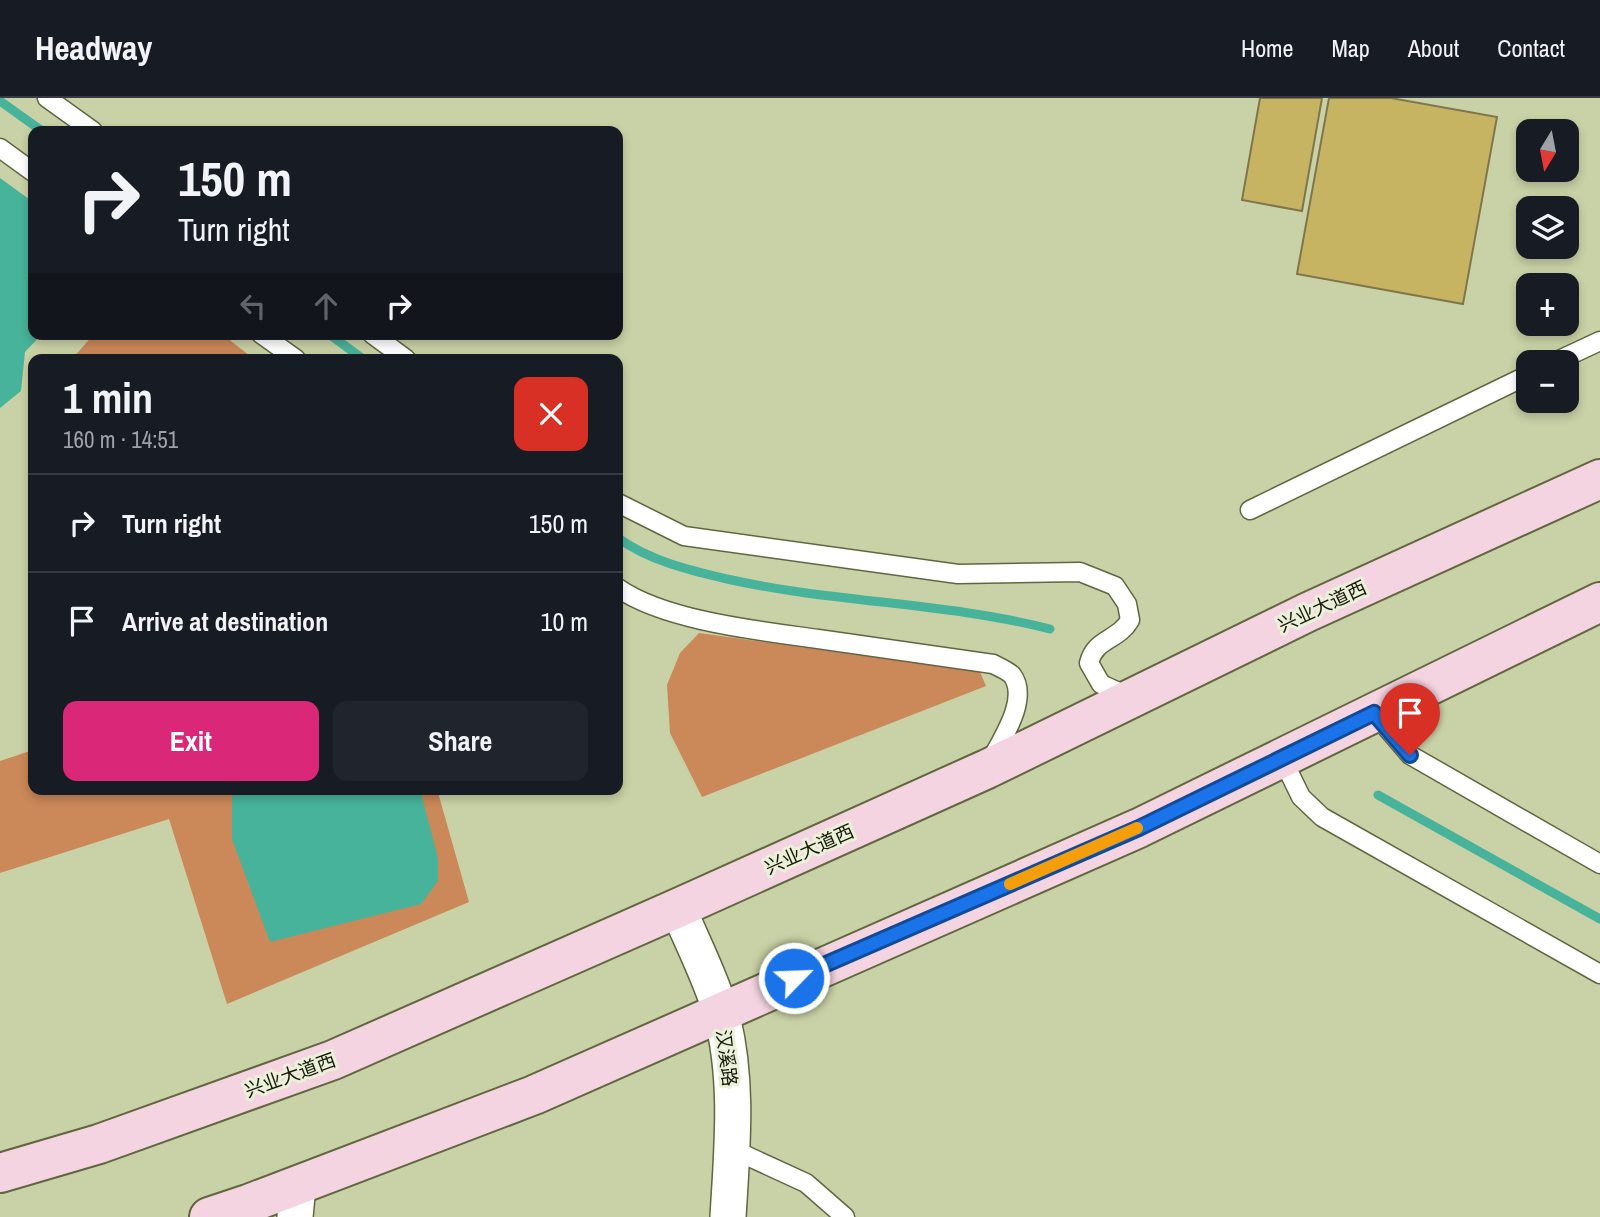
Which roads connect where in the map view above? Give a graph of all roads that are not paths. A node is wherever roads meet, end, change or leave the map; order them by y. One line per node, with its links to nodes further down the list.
1 (47, 98): 2 (lane)
2 (86, 126)
3 (0, 148): 4 (lane)
4 (28, 168)
5 (269, 340): 9 (lane)
6 (380, 340): 10 (lane)
7 (1600, 341): 8 (lane)
8 (1579, 351)
9 (289, 354)
10 (399, 354)
11 (1516, 382): 14 (lane)
12 (1600, 479): 17 (street, 兴业大道西)
13 (623, 506): 17 (lane)
14 (1250, 510)
15 (623, 592): 20 (lane)
16 (1600, 602): 18 (street)
17 (1133, 699): 20 (street, 兴业大道西)
18 (1374, 713): 19 (street); 21 (lane)
19 (1282, 758): 23 (lane); 24 (street)
20 (987, 769): 22 (street, 兴业大道西)
21 (1600, 864)
22 (678, 908): 24 (street, 汉溪路); 26 (street, 兴业大道西)
23 (1600, 974)
24 (720, 1011): 25 (street, 汉溪路); 27 (street)
25 (732, 1149): 29 (street, 汉溪路); 30 (lane)
26 (0, 1173)
27 (296, 1201): 28 (street)
28 (209, 1217)
29 (728, 1217)
30 (845, 1217)

